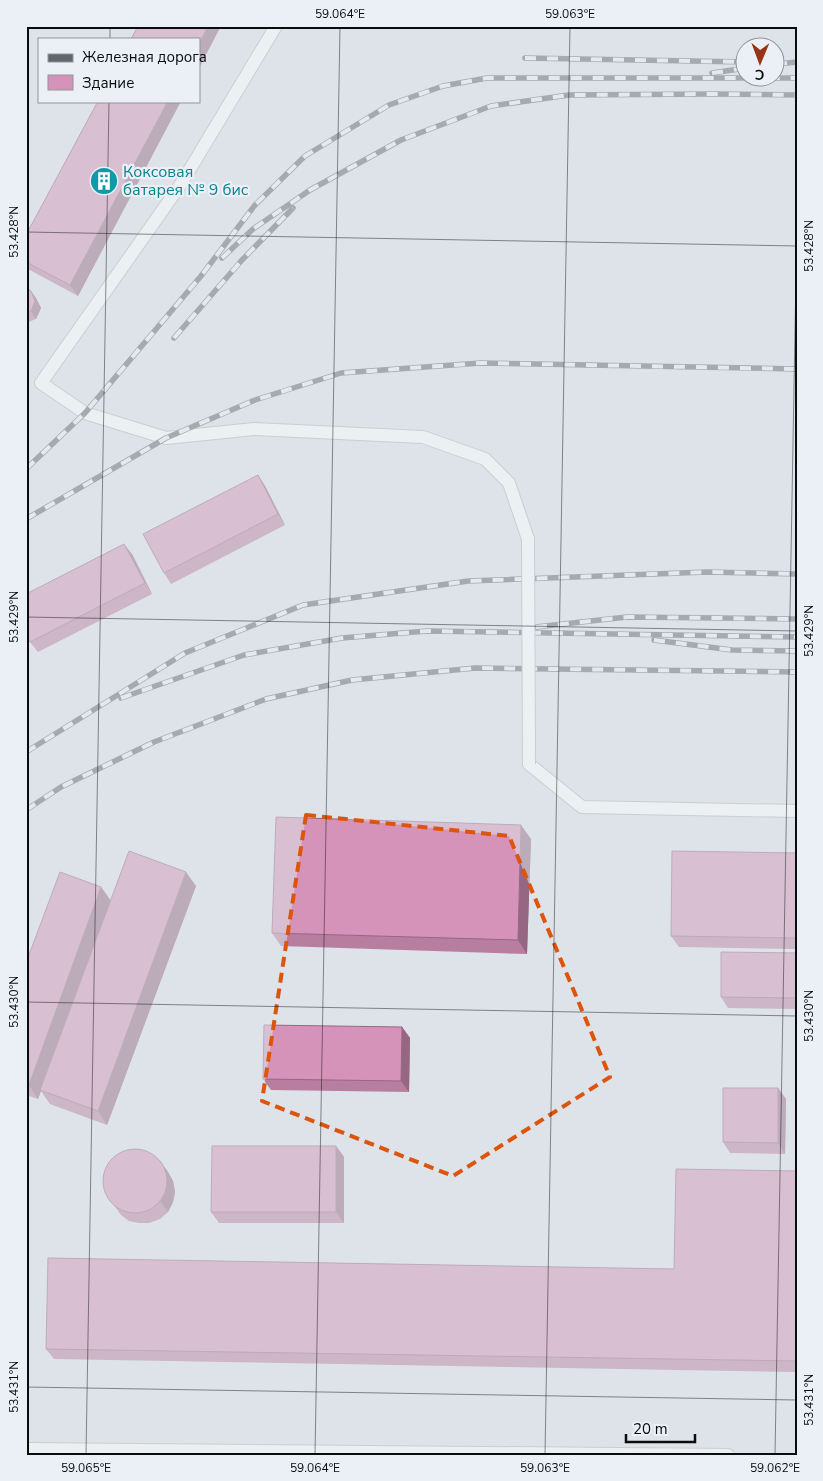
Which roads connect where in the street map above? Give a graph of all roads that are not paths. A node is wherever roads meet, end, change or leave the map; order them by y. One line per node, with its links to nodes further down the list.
1 (276, 26): 2 (lane, bridge)
2 (797, 811)
3 (26, 1449): 4 (lane)
4 (728, 1455)

